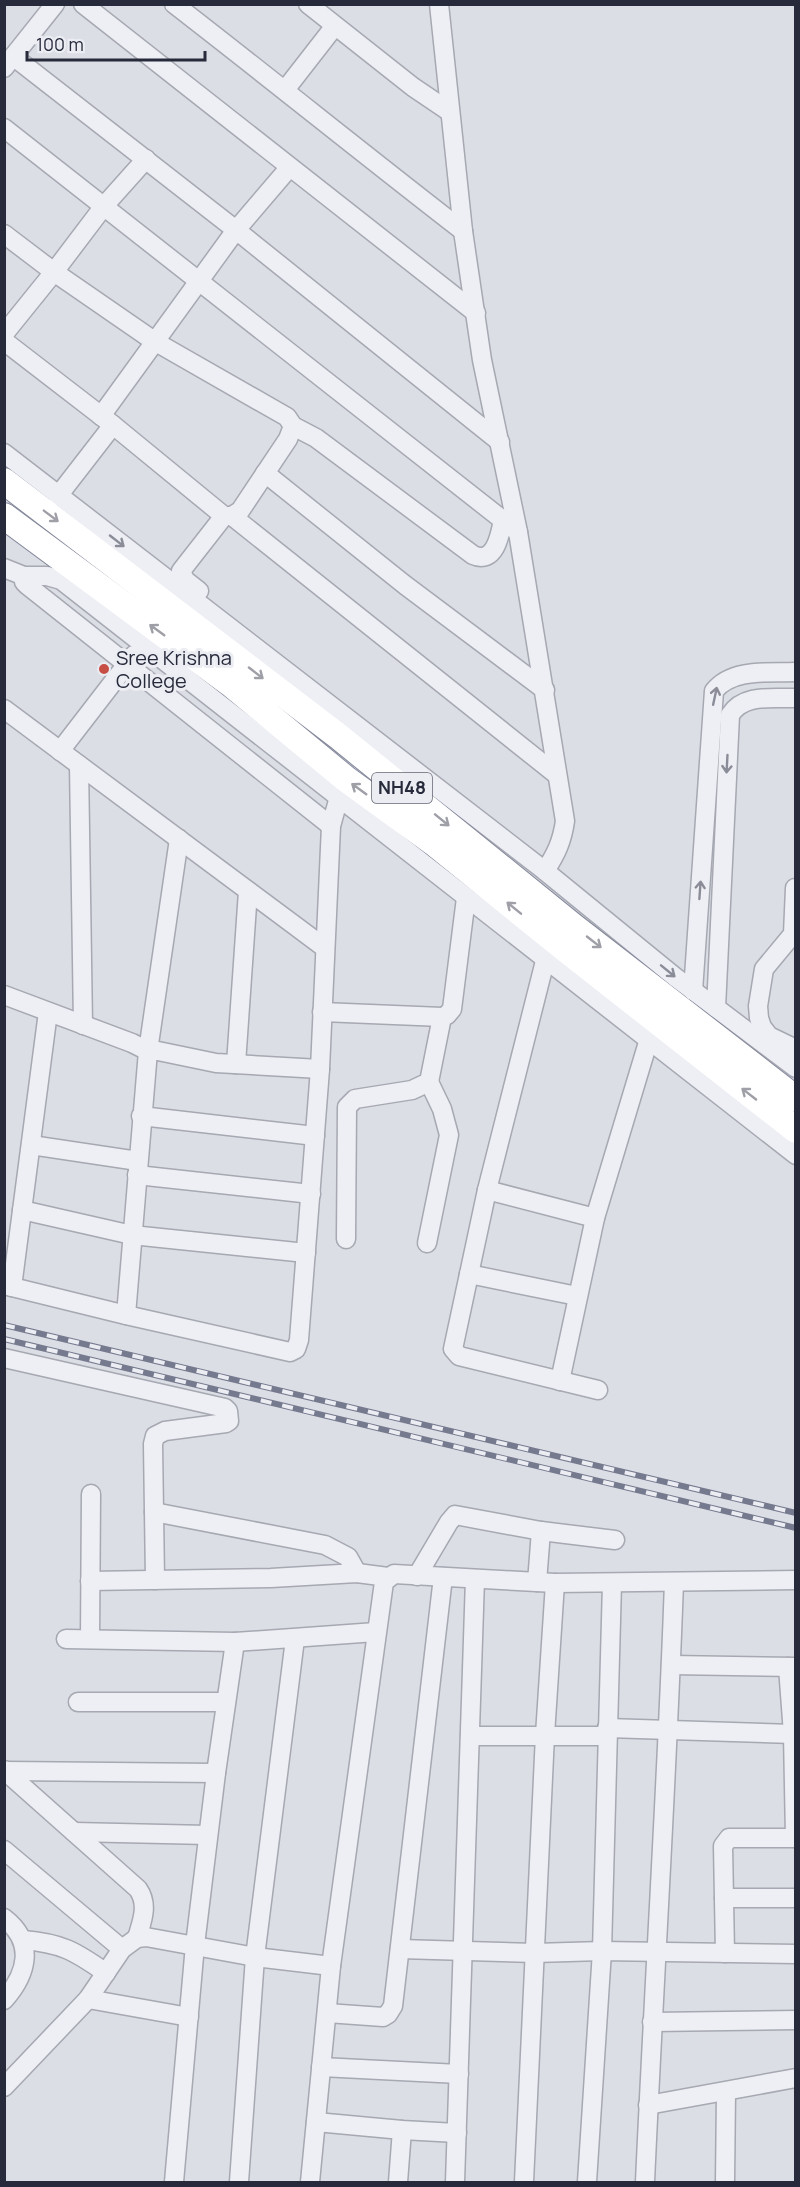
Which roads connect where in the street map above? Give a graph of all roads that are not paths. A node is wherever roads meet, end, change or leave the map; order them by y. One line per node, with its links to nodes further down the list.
1 (55, 4): 7 (street)
2 (83, 4): 12 (street)
3 (174, 4): 8 (street)
4 (308, 4): 6 (street)
5 (439, 4): 9 (street)
6 (334, 27): 8 (street); 9 (street)
7 (9, 62): 11 (street)
8 (285, 90): 15 (street)
9 (450, 112): 15 (street)
10 (4, 128): 13 (street)
11 (146, 159): 13 (street); 14 (street)
12 (289, 168): 14 (street); 19 (street)
13 (104, 206): 17 (street); 18 (street)
14 (236, 230): 18 (street); 25 (street)
15 (463, 231): 19 (street)
16 (4, 234): 17 (street)
17 (54, 273): 20 (street); 22 (street)
18 (199, 281): 22 (street); 32 (street)
19 (476, 313): 25 (street)
20 (4, 334)
21 (4, 341): 23 (street)
22 (154, 341): 23 (street); 24 (street)
23 (107, 421): 29 (street); 31 (street)
24 (293, 426): 27 (street); 32 (street)
25 (500, 442): 34 (street)
26 (4, 453): 29 (street)
27 (265, 473): 31 (street); 39 (street)
28 (4, 481): 43 (highway, NH48, one-way to 43)
29 (58, 495): 43 (street, one-way to 43)
30 (4, 516): 33 (highway, NH48)
31 (228, 516): 45 (street); 49 (street)
32 (503, 520): 34 (street)
33 (14, 529): 72 (highway, NH48, one-way to 33)
34 (518, 532): 39 (street)
35 (10, 574): 36 (street); 37 (street)
36 (142, 645): 37 (street); 46 (street)
37 (127, 665): 42 (street); 47 (street)
38 (795, 672): 56 (street, one-way to 38)
39 (544, 690): 45 (street)
40 (795, 698): 58 (street, one-way to 58)
41 (4, 709): 42 (street)
42 (60, 751): 44 (street)
43 (377, 755): 50 (street); 70 (highway, NH48, one-way to 70)
44 (79, 765): 48 (street); 62 (street)
45 (557, 775): 50 (street)
46 (339, 797): 47 (street); 53 (street)
47 (331, 826): 54 (street)
48 (179, 839): 52 (street); 65 (street)
49 (532, 852)
50 (545, 871): 56 (street, one-way to 56)
51 (795, 888): 64 (street)
52 (248, 891): 54 (street); 66 (street)
53 (466, 898): 55 (street); 61 (street)
54 (325, 948): 60 (street)
55 (545, 961): 63 (street); 77 (street)
56 (693, 991): 58 (street)
57 (4, 995): 59 (street)
58 (716, 1008): 67 (street)
59 (48, 1012): 62 (street); 74 (street)
60 (322, 1012): 61 (street); 68 (street)
61 (442, 1017): 69 (street)
62 (83, 1025): 65 (street)
63 (649, 1040): 75 (street); 80 (street)
64 (795, 1049)
65 (148, 1051): 66 (street); 71 (street)
66 (236, 1064): 68 (street)
67 (795, 1068)
68 (320, 1069): 73 (street)
69 (429, 1082): 82 (street); 83 (street)
70 (795, 1099)
71 (141, 1116): 73 (street); 76 (street)
72 (795, 1130)
73 (315, 1136): 78 (street)
74 (31, 1145): 76 (street); 79 (street)
75 (795, 1155)
76 (137, 1168): 78 (street); 81 (street)
77 (487, 1191): 80 (street); 85 (street)
78 (311, 1194): 84 (street)
79 (22, 1210): 81 (street); 86 (street)
80 (595, 1218): 87 (street)
81 (132, 1235): 84 (street); 88 (street)
82 (346, 1239)
83 (427, 1243)
84 (306, 1253): 88 (street)
85 (469, 1275): 87 (street); 90 (street)
86 (8, 1286): 88 (street)
87 (577, 1296): 90 (street)
88 (126, 1315)
89 (4, 1358): 93 (street)
90 (560, 1381): 91 (street)
91 (598, 1390)
92 (91, 1494): 103 (street)
93 (154, 1512): 96 (street); 101 (street)
94 (541, 1531): 95 (street); 97 (street); 105 (street)
95 (615, 1540)
96 (357, 1573): 98 (street); 101 (street)
97 (417, 1576): 98 (street); 99 (street)
98 (388, 1577): 107 (street)
99 (442, 1577): 100 (street); 134 (street)
100 (475, 1579): 105 (street); 120 (street)
101 (154, 1580): 103 (street)
102 (795, 1580): 104 (street)
103 (90, 1581): 109 (street)
104 (674, 1582): 106 (street); 112 (street)
105 (546, 1583): 106 (street); 119 (street)
106 (612, 1583): 117 (street)
107 (376, 1632): 110 (street); 142 (street)
108 (66, 1639): 109 (street)
109 (90, 1639): 111 (street)
110 (295, 1639): 111 (street); 141 (street)
111 (235, 1642): 115 (street)
112 (671, 1665): 113 (street); 116 (street)
113 (792, 1667): 118 (street)
114 (78, 1701): 115 (street)
115 (226, 1702): 122 (street)
116 (669, 1730): 117 (street); 118 (street); 137 (street)
117 (607, 1732): 119 (street); 135 (street)
118 (793, 1734): 125 (street)
119 (545, 1735): 120 (street); 138 (street)
120 (470, 1736): 136 (street)
121 (5, 1771): 122 (street); 123 (street)
122 (216, 1773): 124 (street)
123 (74, 1832): 124 (street); 130 (street)
124 (208, 1835): 132 (street)
125 (795, 1838): 127 (street)
126 (4, 1850): 133 (street)
127 (724, 1898): 128 (street); 139 (street)
128 (795, 1898)
129 (4, 1918): 131 (street)
130 (137, 1938): 132 (street); 133 (street)
131 (23, 1940): 143 (street); 145 (street)
132 (195, 1945): 141 (street); 147 (street)
133 (122, 1949): 143 (street)
134 (400, 1949): 136 (street); 146 (street)
135 (602, 1951): 137 (street); 138 (street); 165 (street)
136 (462, 1952): 138 (street); 151 (street)
137 (655, 1952): 139 (street); 149 (street)
138 (535, 1953): 164 (street)
139 (725, 1953): 140 (street)
140 (795, 1954)
141 (255, 1957): 142 (street); 160 (street)
142 (331, 1965): 146 (street)
143 (105, 1973): 144 (street)
144 (88, 1999): 147 (street); 153 (street)
145 (4, 2000)
146 (327, 2013): 150 (street)
147 (189, 2017): 159 (street)
148 (795, 2020): 149 (street)
149 (652, 2022): 155 (street)
150 (321, 2067): 151 (street); 156 (street)
151 (459, 2074): 158 (street)
152 (795, 2078): 154 (street)
153 (4, 2087)
154 (726, 2092): 155 (street); 167 (street)
155 (648, 2105): 166 (street)
156 (316, 2122): 157 (street); 161 (street)
157 (402, 2130): 158 (street); 162 (street)
158 (457, 2133): 163 (street)
159 (174, 2182)
160 (239, 2182)
161 (310, 2182)
162 (398, 2182)
163 (455, 2182)
164 (524, 2182)
165 (587, 2182)
166 (645, 2182)
167 (725, 2182)

